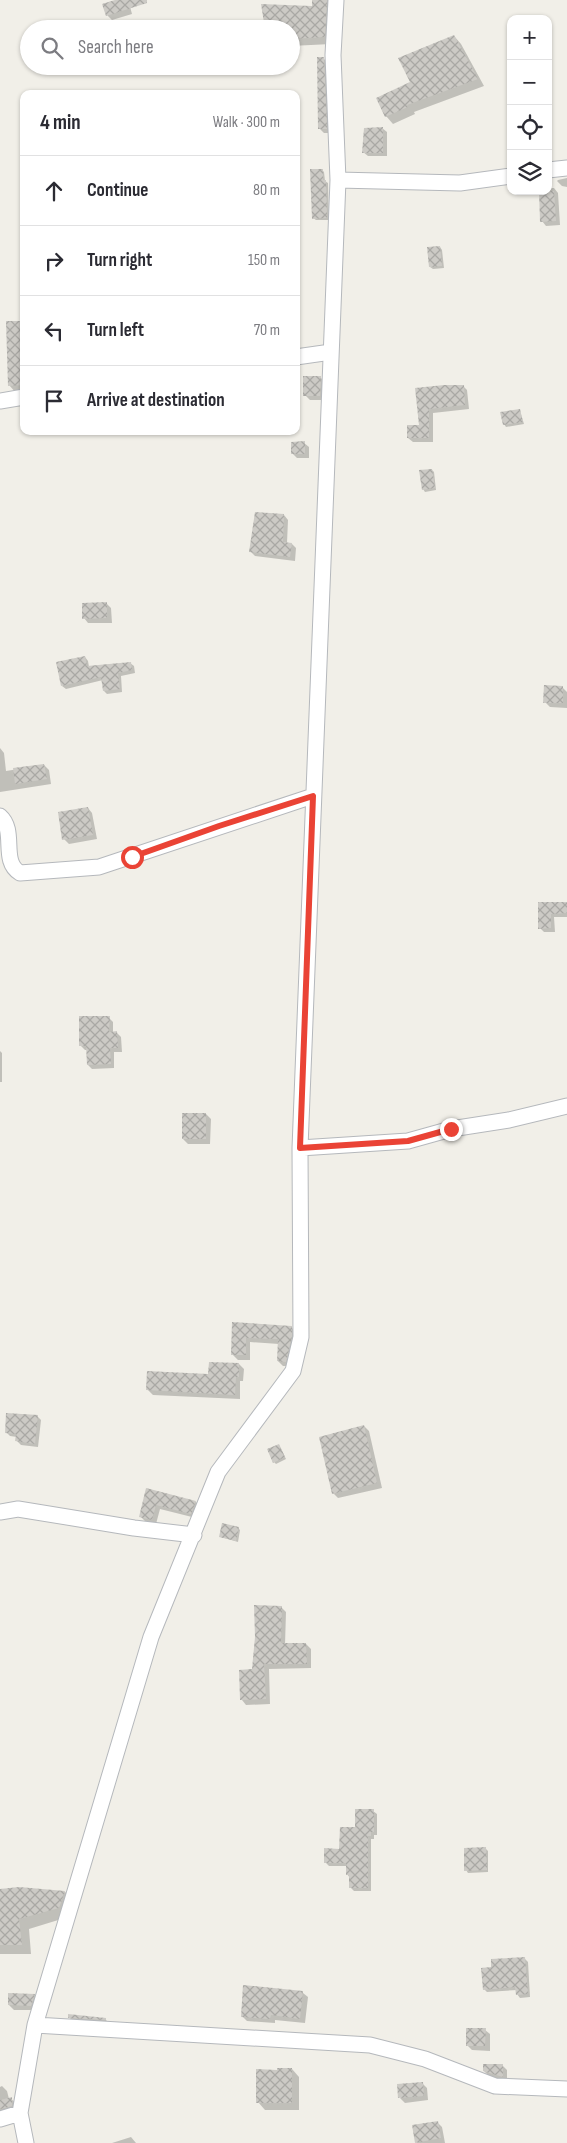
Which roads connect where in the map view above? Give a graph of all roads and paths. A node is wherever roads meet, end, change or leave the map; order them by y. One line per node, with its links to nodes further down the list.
1 (336, 0): 5 (street)
2 (567, 168): 3 (street)
3 (552, 170)
4 (507, 177): 5 (street)
5 (338, 180): 6 (street)
6 (331, 352): 7 (street); 10 (street)
7 (300, 356)
8 (20, 398): 9 (street)
9 (0, 401)
10 (313, 796): 11 (street); 13 (street)
11 (0, 816)
12 (567, 1106): 13 (street)
13 (300, 1148): 15 (street)
14 (0, 1512): 15 (street)
15 (194, 1535): 16 (street)
16 (35, 2024): 17 (street); 18 (street)
17 (567, 2089)
18 (20, 2113): 19 (street); 20 (street)
19 (0, 2118)
20 (26, 2143)

